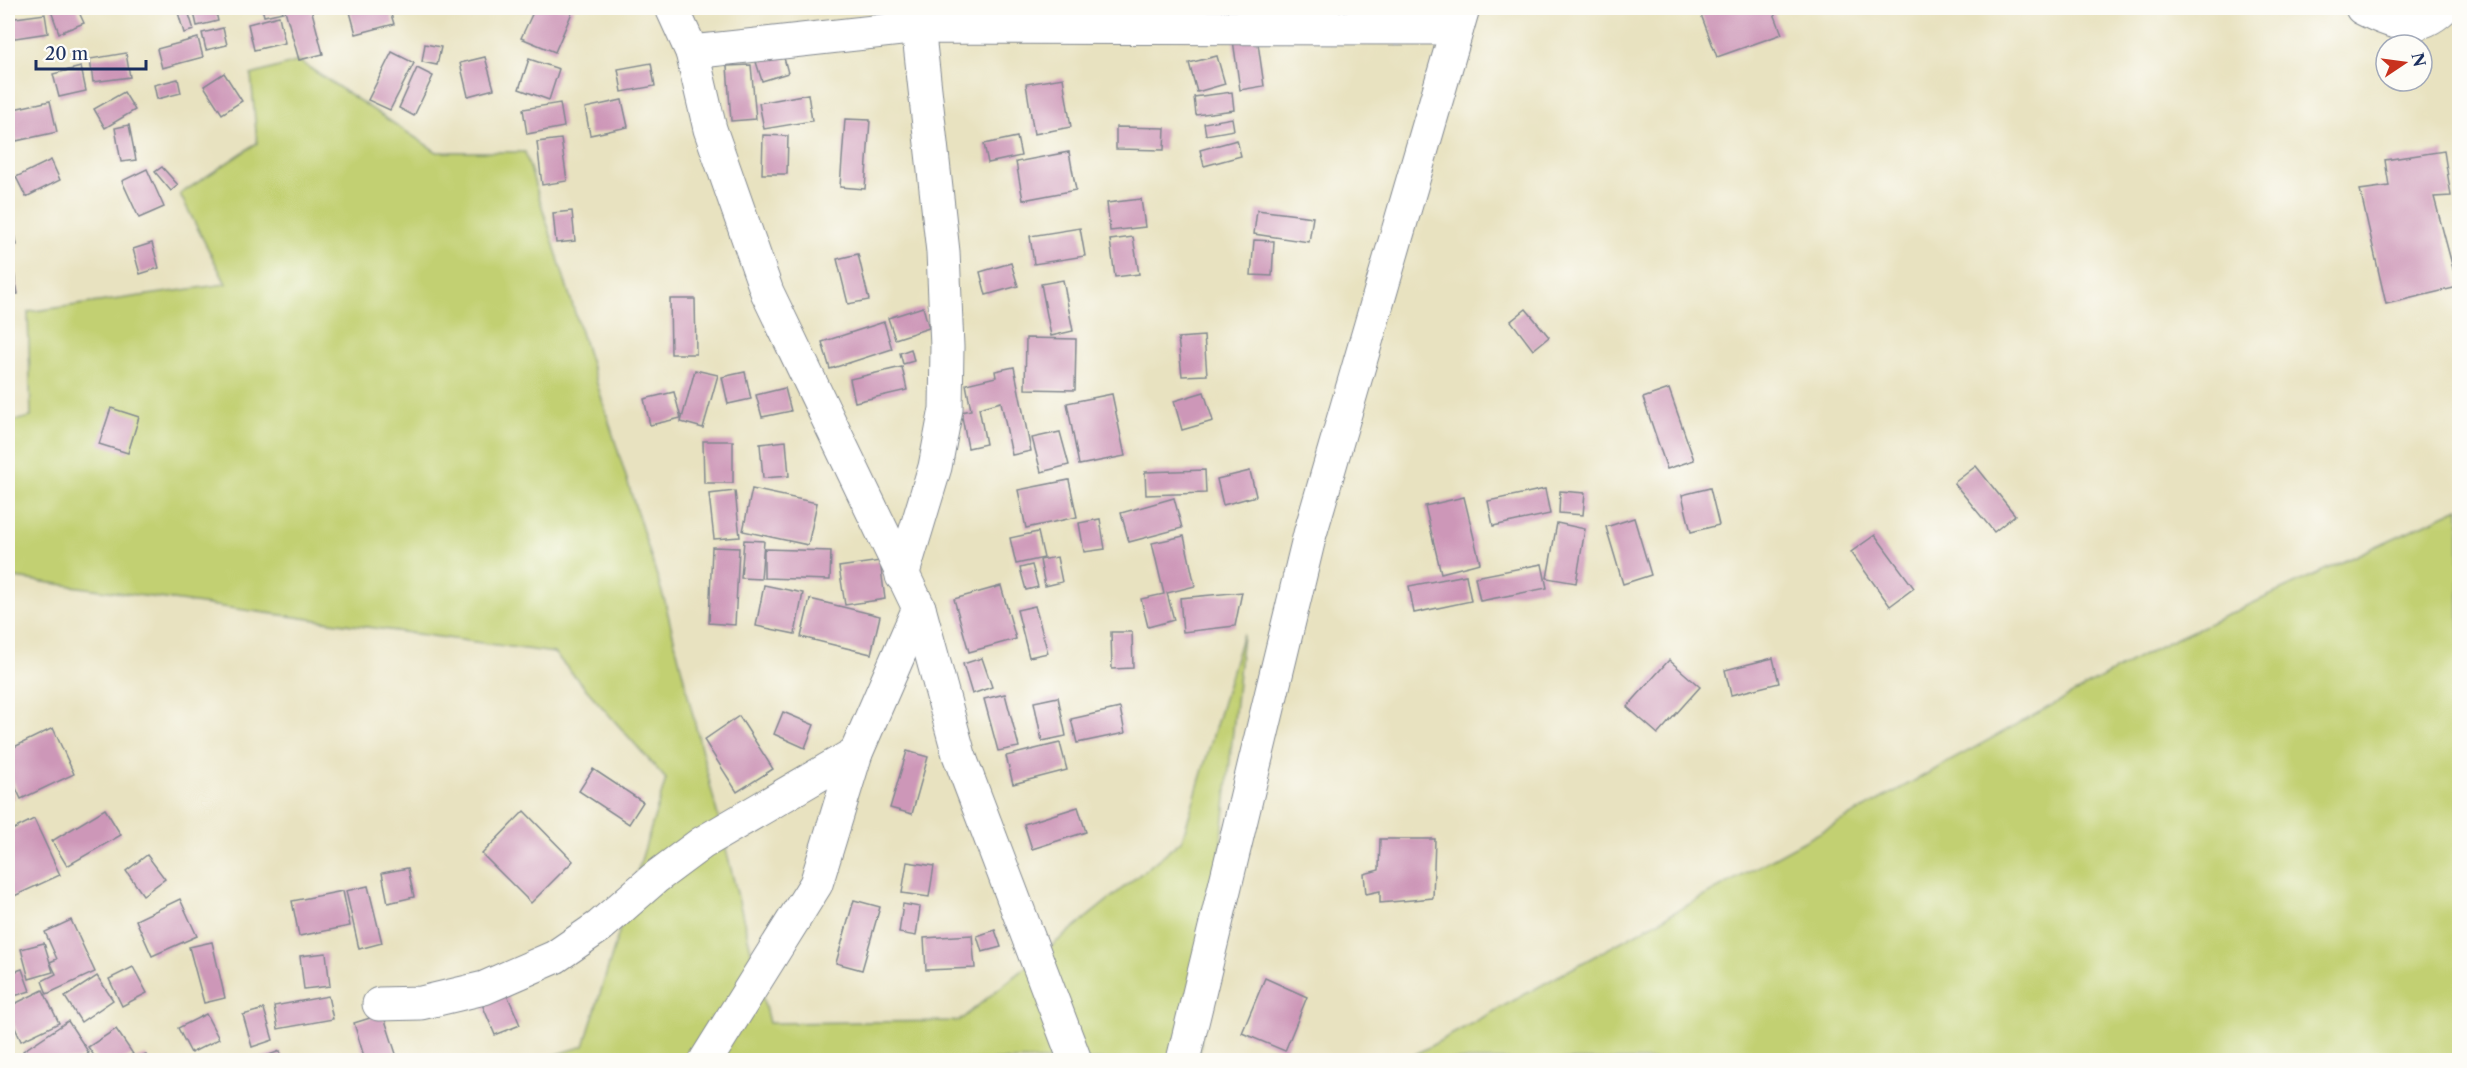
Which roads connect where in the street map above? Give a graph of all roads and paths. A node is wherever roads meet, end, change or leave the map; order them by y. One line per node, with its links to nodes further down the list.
1 (672, 8): 6 (street)
2 (2362, 8): 3 (street)
3 (2443, 8)
4 (917, 17): 5 (street); 6 (street); 7 (street)
5 (1460, 18): 13 (street)
6 (692, 52): 7 (street)
7 (902, 576): 8 (street)
8 (919, 608): 9 (street); 12 (street)
9 (856, 753): 10 (street); 11 (street)
10 (379, 1004)
11 (706, 1060)
12 (1075, 1060)
13 (1183, 1060)

